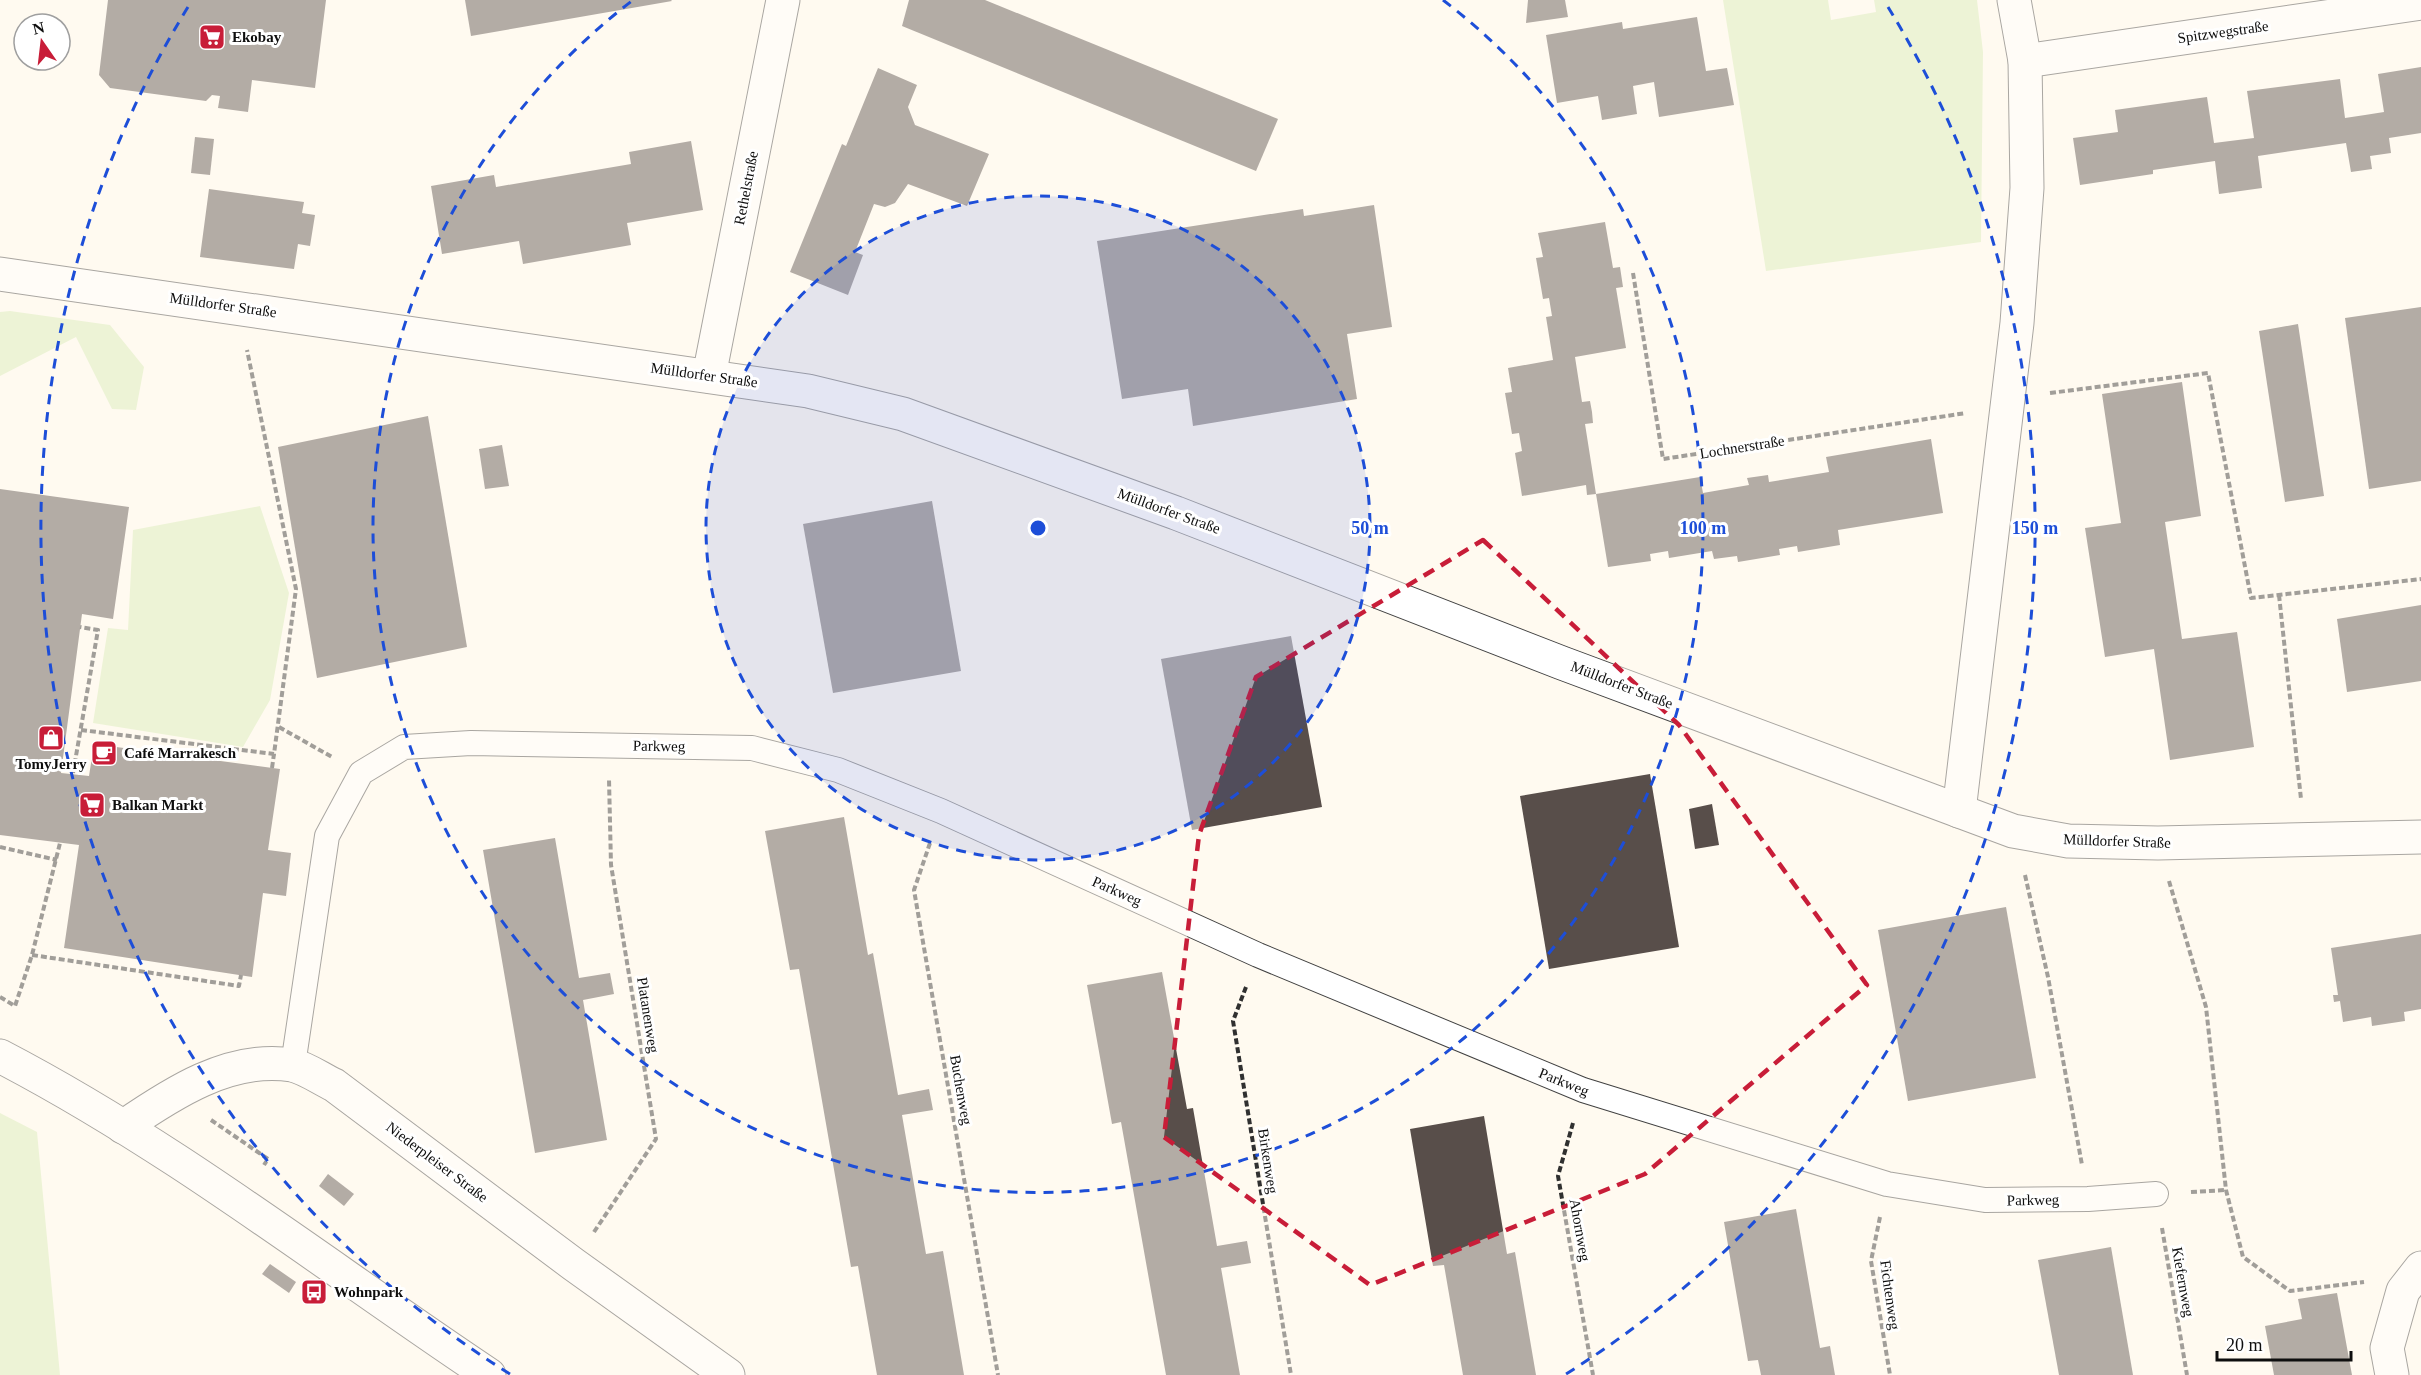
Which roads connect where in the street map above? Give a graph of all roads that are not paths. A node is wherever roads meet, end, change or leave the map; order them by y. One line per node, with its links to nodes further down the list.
1 (783, 0): 7 (street, Rethelstraße)
2 (2014, 0): 5 (street)
3 (2421, 3): 4 (street, Spitzwegstraße)
4 (2373, 5): 5 (street, Spitzwegstraße)
5 (2025, 61): 8 (street)
6 (0, 274): 7 (street, Mülldorfer Straße)
7 (709, 376): 8 (street, Mülldorfer Straße)
8 (1959, 811): 9 (street, Mülldorfer Straße)
9 (2421, 837)
10 (0, 1056): 12 (street)
11 (293, 1065): 12 (street, Niederpleiser Straße); 13 (lane, Parkweg); 16 (street, Niederpleiser Straße)
12 (123, 1127): 15 (street)
13 (2156, 1194)
14 (2412, 1280): 17 (street)
15 (489, 1375)
16 (728, 1375)
17 (2392, 1375)

